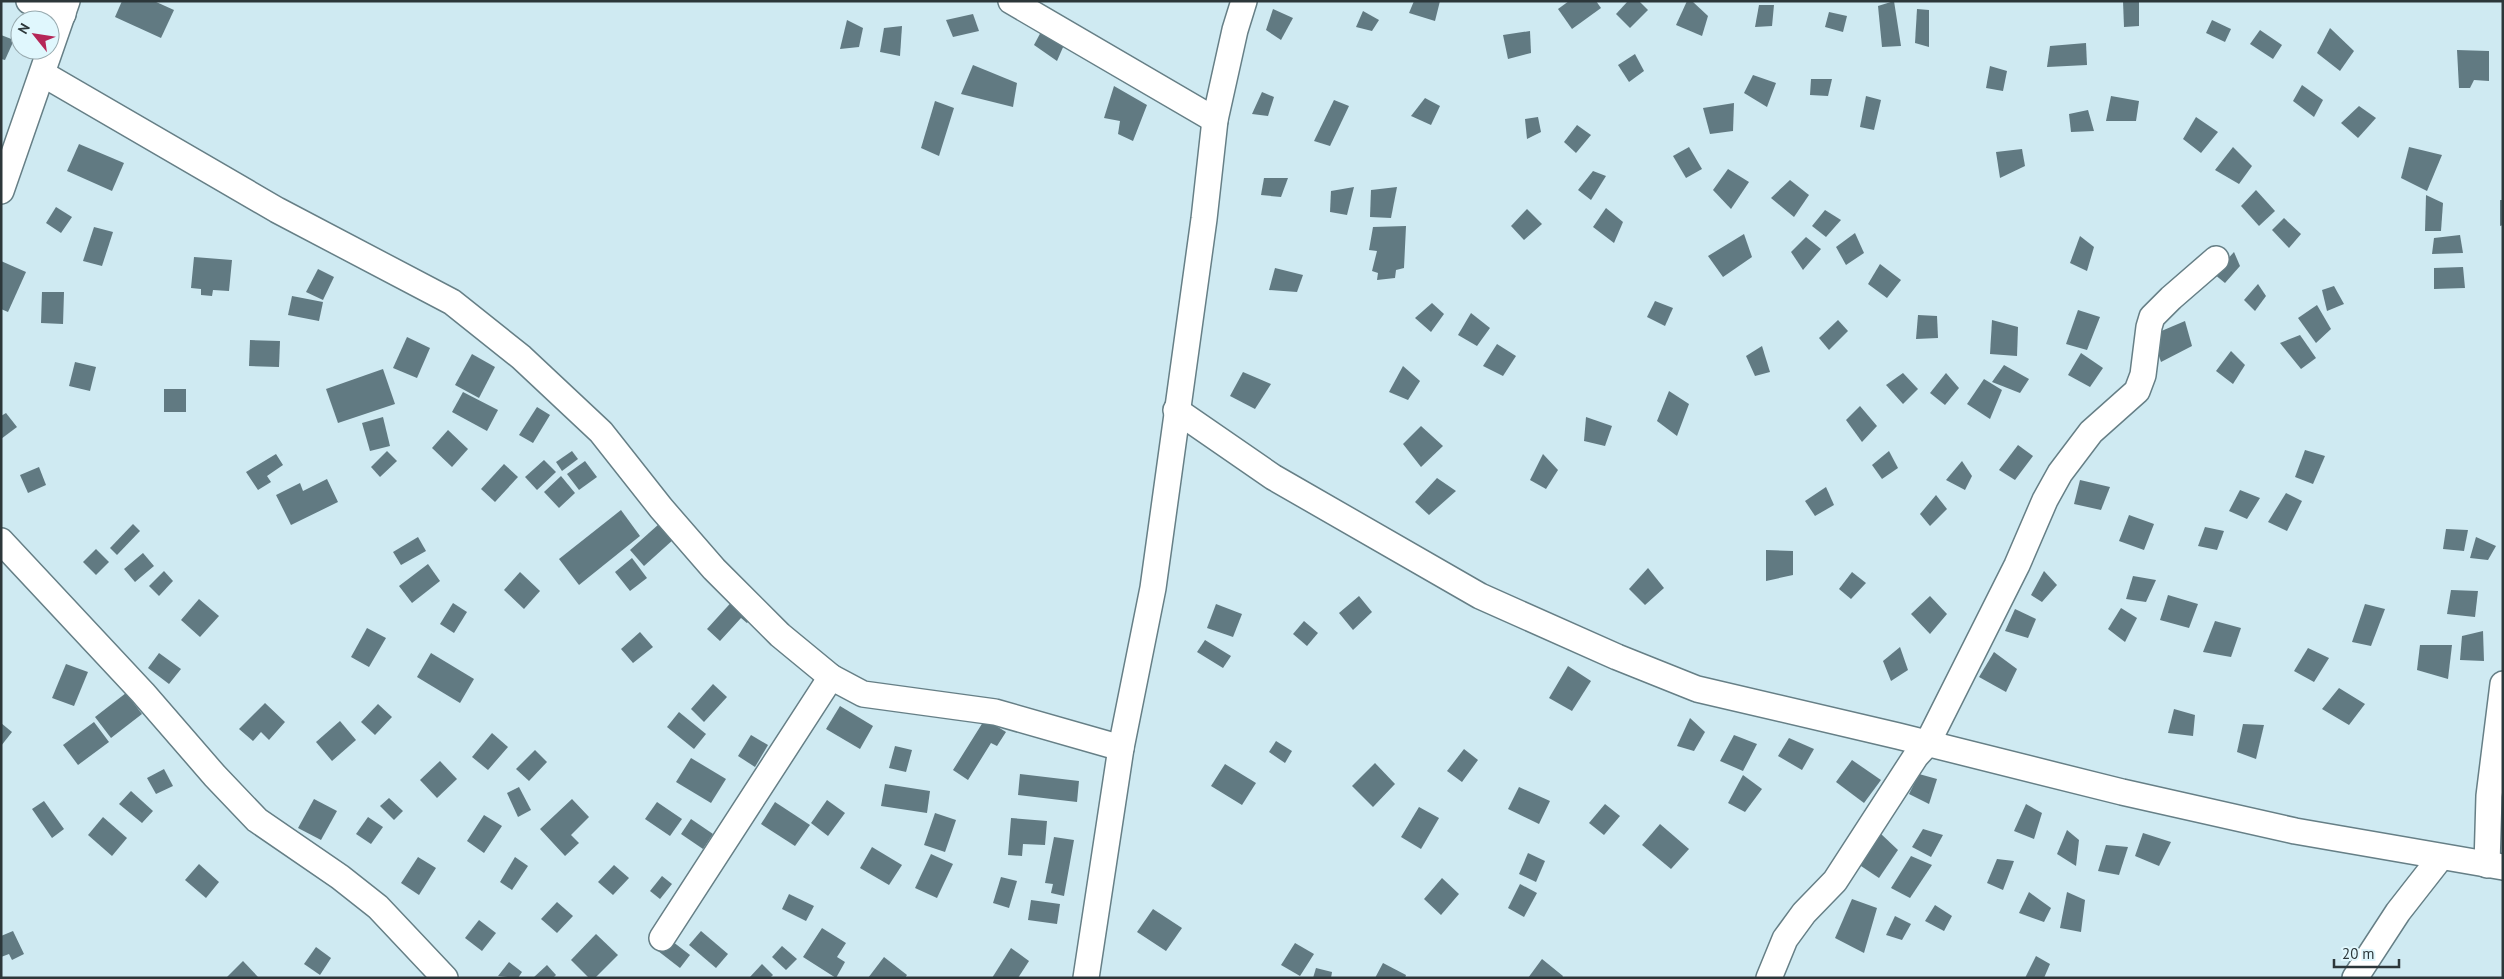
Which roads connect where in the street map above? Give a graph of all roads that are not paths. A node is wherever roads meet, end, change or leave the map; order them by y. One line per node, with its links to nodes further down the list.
1 (29, 1): 4 (street)
2 (1011, 1): 6 (street)
3 (1244, 1): 6 (street)
4 (65, 8): 5 (street)
5 (43, 74): 7 (street); 12 (street)
6 (1215, 120): 10 (street)
7 (12, 134): 8 (street)
8 (1, 191)
9 (2216, 259): 14 (street)
10 (1176, 410): 14 (street); 15 (street)
11 (1, 541): 19 (street)
12 (831, 677): 15 (street); 18 (street)
13 (2503, 684): 17 (street)
14 (1927, 744): 16 (street); 21 (street)
15 (1121, 748): 20 (street)
16 (2441, 857): 17 (street); 22 (street)
17 (2495, 866)
18 (662, 938)
19 (445, 978)
20 (1086, 978)
21 (1769, 978)
22 (2355, 978)

